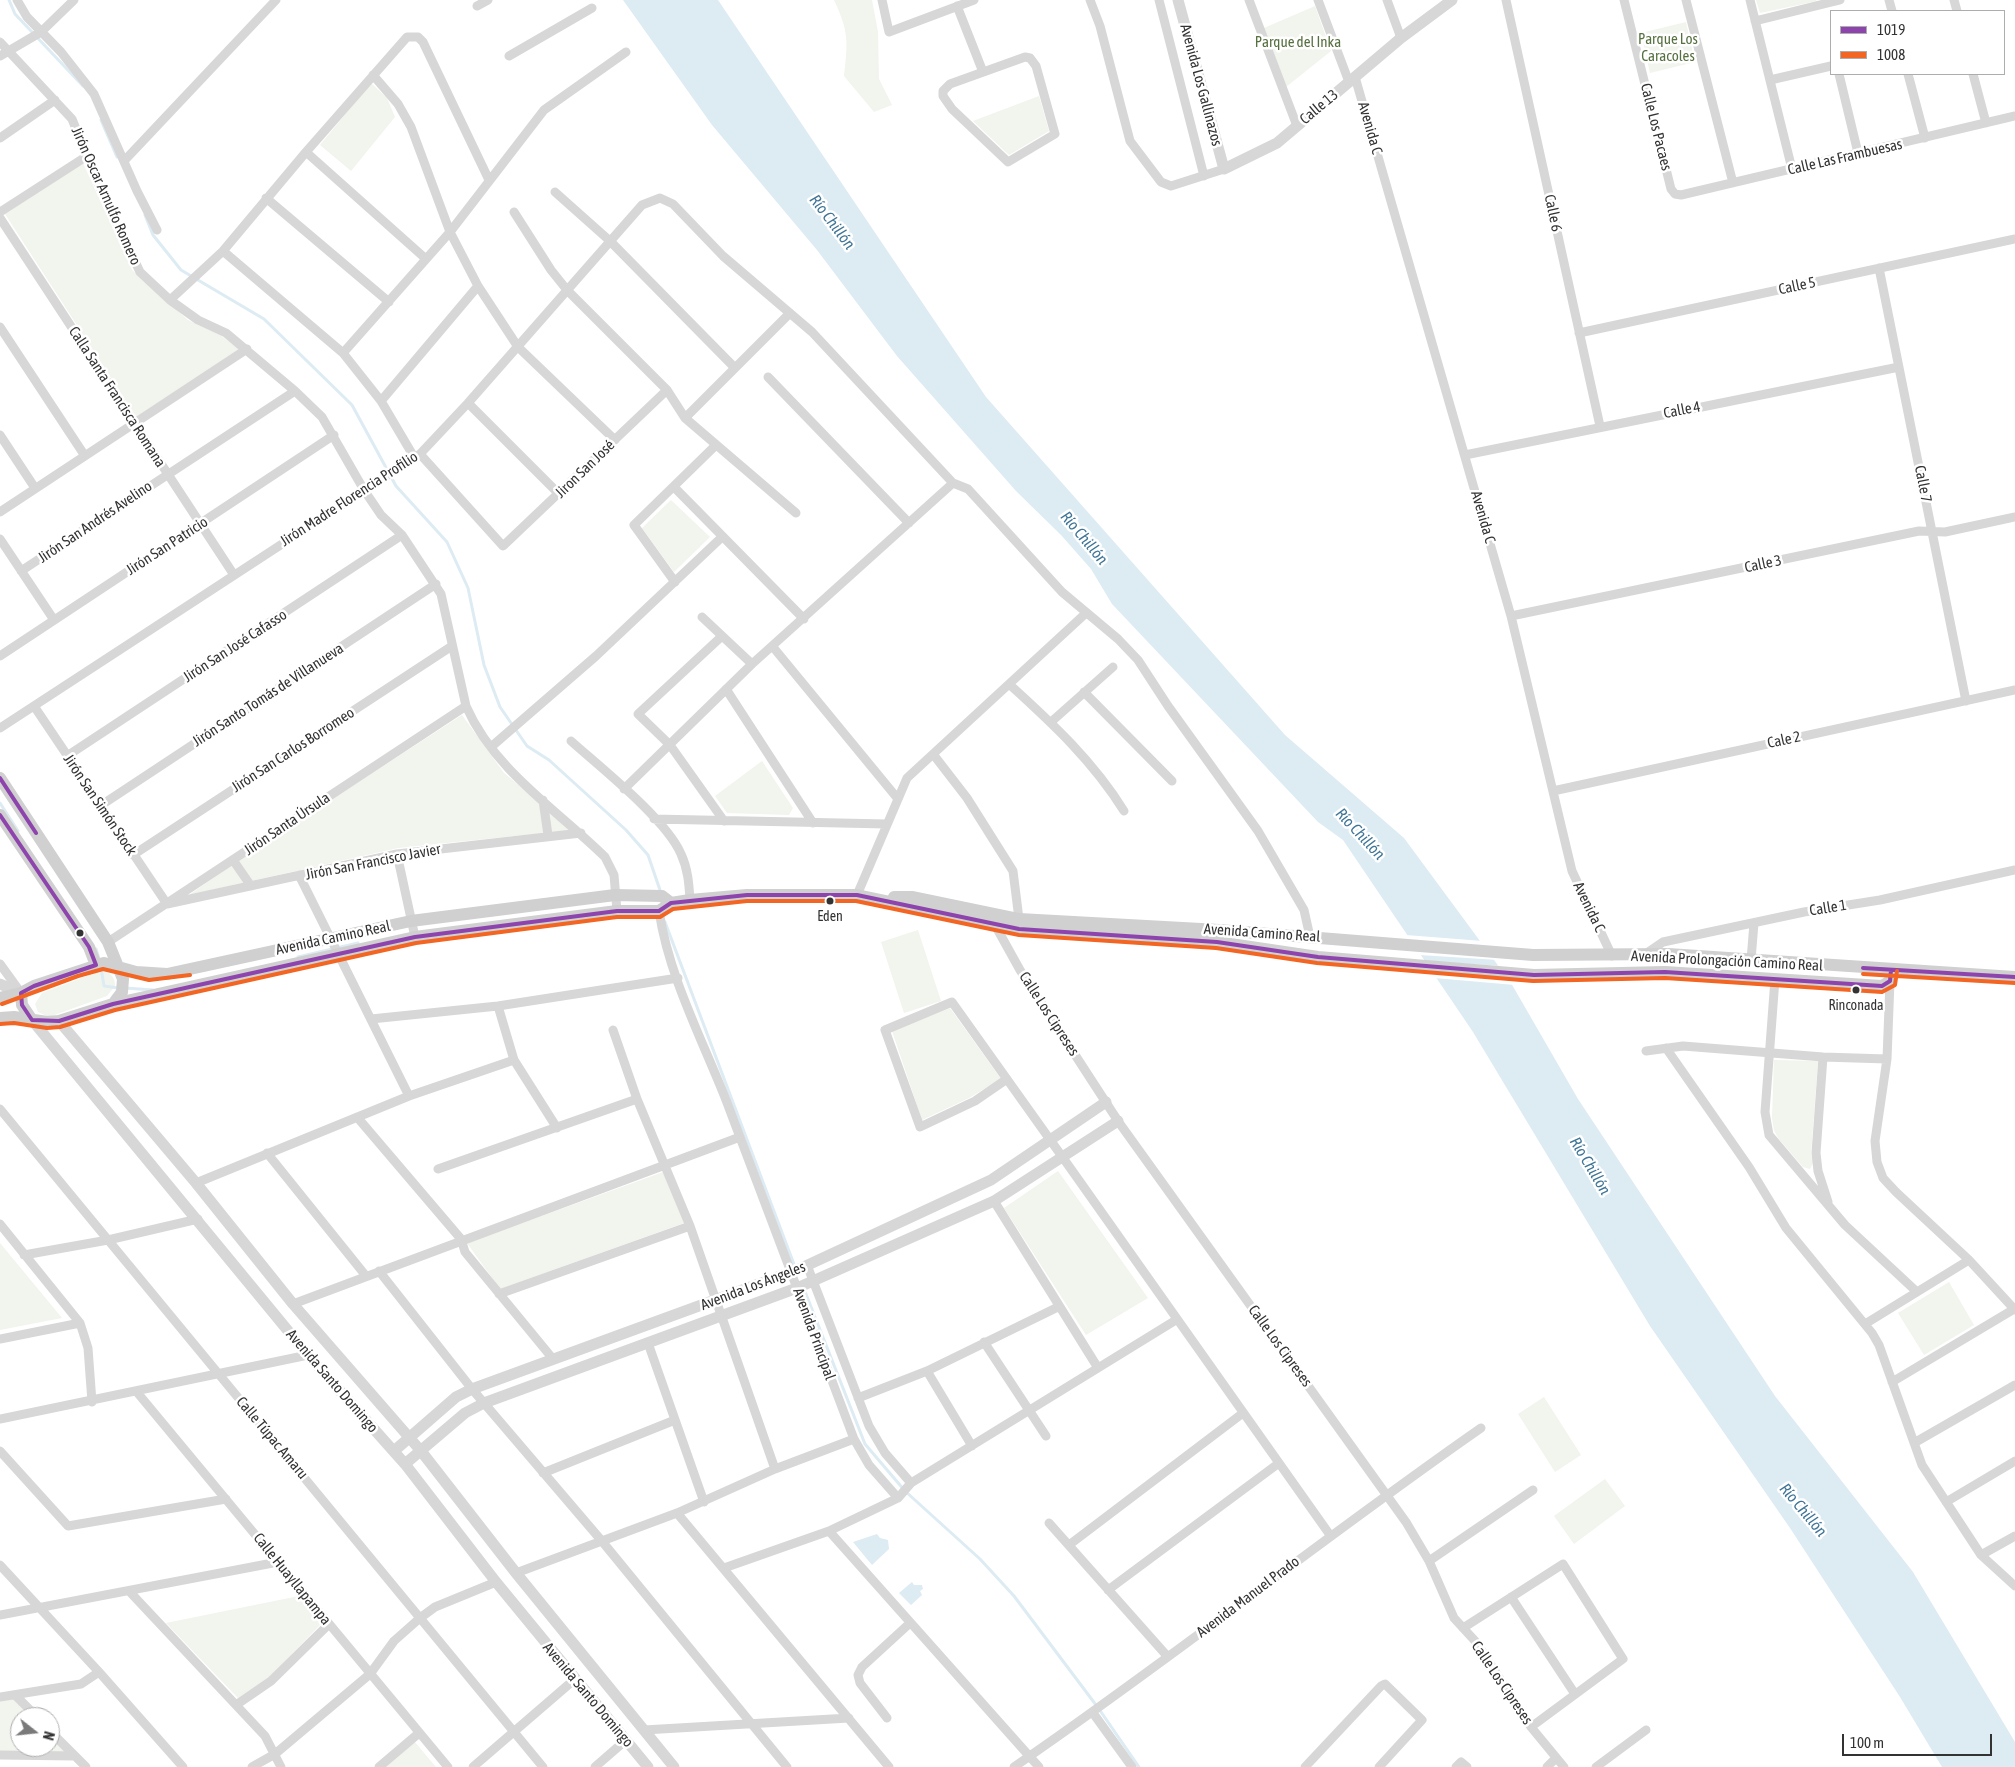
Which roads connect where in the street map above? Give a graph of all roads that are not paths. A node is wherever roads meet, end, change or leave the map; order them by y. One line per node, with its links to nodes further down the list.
1 (17, 0): 24 (street)
2 (74, 0): 24 (street)
3 (276, 0): 48 (street)
4 (488, 0): 20 (street)
5 (882, 0): 21 (street)
6 (974, 0): 21 (street)
7 (1090, 0): 51 (street, Calle 13)
8 (1159, 0): 51 (street)
9 (1178, 0): 49 (street, Avenida Los Gallinazos)
10 (1249, 0): 42 (street)
11 (1318, 0): 37 (street)
12 (1386, 0): 25 (street)
13 (1452, 0): 25 (street, Calle 13)
14 (1506, 0): 73 (street, Calle 6)
15 (1624, 0): 55 (street, Calle Los Pacaes)
16 (1686, 0): 53 (street)
17 (1750, 0): 23 (street)
18 (1840, 0): 19 (street)
19 (1822, 2): 23 (street)
20 (477, 6)
21 (957, 6): 32 (street)
22 (592, 8): 30 (street)
23 (1755, 21): 38 (street)
24 (41, 32): 27 (street); 48 (street)
25 (1401, 38): 37 (street, Calle 13)
26 (0, 42): 27 (street, Jirón Oscar Arnulfo Romero)
27 (9, 50): 29 (street); 39 (street, Jirón Oscar Arnulfo Romero)
28 (626, 52): 52 (street)
29 (0, 56)
30 (510, 56)
31 (1830, 66): 38 (street)
32 (983, 72): 32 (street)
33 (373, 75): 45 (street); 52 (street); 61 (street)
34 (1839, 75): 46 (street)
35 (1908, 75): 44 (street)
36 (1974, 75): 41 (street)
37 (1352, 79): 42 (street, Calle 13); 91 (street, Avenida C)
38 (1770, 80): 50 (street)
39 (56, 100): 43 (street); 47 (street, Jirón Oscar Arnulfo Romero)
40 (2015, 116): 41 (street, Calle Las Frambuesas)
41 (1986, 123): 44 (street, Calle Las Frambuesas)
42 (1297, 126): 49 (street, Calle 13)
43 (0, 138)
44 (1925, 138): 46 (street, Calle Las Frambuesas)
45 (306, 152): 56 (street); 65 (street)
46 (1858, 153): 50 (street, Calle Las Frambuesas)
47 (87, 156): 57 (street); 69 (street, Jirón Oscar Arnulfo Romero)
48 (124, 161): 60 (street)
49 (1224, 169): 51 (street, Calle 13)
50 (1792, 169): 53 (street, Calle Las Frambuesas)
51 (1204, 176)
52 (489, 180): 61 (street)
53 (1733, 183): 55 (street, Calle Las Frambuesas)
54 (555, 192): 63 (street)
55 (1675, 194)
56 (266, 198): 64 (street); 70 (street)
57 (0, 212)
58 (514, 212): 68 (street)
59 (0, 218): 85 (street, Calla Santa Francisca Romana)
60 (157, 230)
61 (450, 232): 65 (street); 67 (street)
62 (2015, 239): 66 (street, Calle 5)
63 (610, 241): 68 (street, Jirón Madre Florencia Profilio); 71 (street, Jirón Madre Florencia Profilio); 78 (street)
64 (223, 251): 69 (street); 76 (street)
65 (426, 259): 70 (street)
66 (1879, 268): 73 (street, Calle 5); 77 (street, Calle 7)
67 (478, 286): 74 (street); 82 (street)
68 (567, 290): 74 (street, Jirón Madre Florencia Profilio); 81 (street)
69 (170, 300): 75 (street, Jirón Oscar Arnulfo Romero)
70 (389, 302): 76 (street)
71 (790, 313): 78 (street); 95 (street)
72 (0, 327): 92 (street)
73 (1579, 333): 86 (street, Calle 6)
74 (518, 347): 83 (street, Jirón Madre Florencia Profilio); 89 (street)
75 (246, 349): 80 (street, Jirón Oscar Arnulfo Romero); 85 (street)
76 (343, 353): 82 (street)
77 (1899, 367): 86 (street, Calle 4); 105 (street, Calle 7)
78 (735, 368): 84 (street)
79 (768, 377): 103 (street)
80 (295, 390): 88 (street, Jirón Oscar Arnulfo Romero); 94 (street, Jirón San Andrés Avelino)
81 (667, 390): 84 (street); 89 (street, Jiron San José)
82 (381, 401): 93 (street)
83 (468, 403): 93 (street, Jirón Madre Florencia Profilio); 99 (street)
84 (685, 418): 90 (street)
85 (134, 423): 92 (street); 94 (street, Calla Santa Francisca Romana)
86 (1600, 426): 91 (street, Calle 4)
87 (0, 435): 97 (street)
88 (334, 435): 98 (street, Jirón Oscar Arnulfo Romero); 104 (street, Jirón San Patricio)
89 (615, 440): 99 (street, Jiron San José)
90 (716, 446): 96 (street); 101 (street)
91 (1465, 455): 114 (street, Avenida C)
92 (85, 456): 97 (street)
93 (417, 456): 98 (street, Jirón Madre Florencia Profilio); 99 (street, Jiron San José)
94 (167, 474): 104 (street, Calla Santa Francisca Romana); 109 (street, Jirón San Andrés Avelino)
95 (953, 483): 103 (street); 113 (street)
96 (674, 487): 107 (street); 111 (street)
97 (36, 488): 100 (street)
98 (364, 490): 106 (street, Jirón Oscar Arnulfo Romero); 110 (street, Jirón Madre Florencia Profilio)
99 (559, 494)
100 (0, 512)
101 (796, 513)
102 (2015, 517): 105 (street, Calle 3)
103 (909, 523): 116 (street)
104 (200, 524): 110 (street, Calla Santa Francisca Romana); 117 (street, Jirón San Patricio)
105 (1932, 532): 114 (street, Calle 3); 128 (street, Calle 7)
106 (402, 535): 112 (street, Jirón Oscar Arnulfo Romero); 137 (street, Jirón San José Cafasso)
107 (722, 538): 111 (street); 116 (street)
108 (0, 539): 109 (street)
109 (21, 571): 117 (street)
110 (234, 575): 129 (street, Jirón Madre Florencia Profilio)
111 (675, 582): 135 (street)
112 (436, 584): 119 (street, Jirón Oscar Arnulfo Romero); 144 (street, Jirón Santo Tomás de Villanueva)
113 (1085, 614): 124 (street); 172 (street)
114 (1511, 616): 141 (street, Avenida C)
115 (702, 617): 118 (street)
116 (804, 619): 120 (street)
117 (54, 620): 121 (street, Jirón San Patricio)
118 (721, 637): 122 (street); 134 (street)
119 (452, 646): 130 (street, Jirón Oscar Arnulfo Romero); 154 (street, Jirón San Carlos Borromeo)
120 (773, 647): 122 (street); 142 (street)
121 (1, 652)
122 (752, 664): 125 (street)
123 (1113, 667): 127 (street)
124 (1009, 684): 131 (street); 136 (street)
125 (726, 689): 134 (street); 149 (street)
126 (2015, 690): 128 (street, Cale 2)
127 (1084, 692): 131 (street); 139 (street)
128 (1966, 700): 141 (street, Cale 2)
129 (34, 706): 132 (street, Jirón Madre Florencia Profilio); 137 (street, Jirón San Simón Stock)
130 (466, 706): 135 (street, Jirón Oscar Arnulfo Romero); 155 (street, Jirón Santa Úrsula)
131 (1051, 722): 145 (street)
132 (0, 728)
133 (571, 741): 140 (street)
134 (670, 746): 140 (street); 148 (street)
135 (491, 747): 143 (street, Jirón Oscar Arnulfo Romero)
136 (933, 754): 142 (street); 167 (street)
137 (67, 756): 144 (street, Jirón San Simón Stock)
138 (0, 778): 174 (main road)
139 (1172, 781)
140 (624, 788): 147 (street)
141 (1553, 791): 178 (street, Avenida C)
142 (898, 799): 150 (street)
143 (543, 800): 151 (street, Jirón Oscar Arnulfo Romero); 152 (street)
144 (100, 806): 154 (street, Jirón San Simón Stock)
145 (1124, 811)
146 (0, 815): 181 (main road)
147 (654, 819): 148 (street); 162 (street)
148 (724, 821): 149 (street)
149 (813, 822): 150 (street)
150 (887, 824): 160 (street)
151 (581, 833): 152 (street, Jirón San Francisco Javier); 159 (street, Jirón Oscar Arnulfo Romero)
152 (548, 835): 153 (street, Jirón San Francisco Javier)
153 (397, 854): 157 (street, Jirón San Francisco Javier); 168 (street)
154 (133, 855): 163 (street, Jirón San Simón Stock)
155 (233, 860): 158 (street); 163 (street, Jirón Santa Úrsula)
156 (2015, 870): 169 (street, Calle 1)
157 (299, 875): 158 (street, Jirón San Francisco Javier); 173 (street)
158 (251, 886): 163 (street, Jirón San Francisco Javier)
159 (615, 895): 164 (main road, Avenida Camino Real); 165 (street, Jirón Oscar Arnulfo Romero); 168 (main road, Avenida Camino Real)
160 (857, 895): 161 (main road, Avenida Camino Real); 162 (main road, Avenida Camino Real)
161 (873, 897): 167 (main road, Avenida Camino Real); 170 (main road, Avenida Camino Real)
162 (690, 900): 164 (main road, Avenida Camino Real)
163 (167, 904): 174 (street, Jirón Santa Úrsula)
164 (671, 904): 166 (main road, Avenida Camino Real)
165 (616, 911): 166 (main road, Avenida Camino Real); 171 (main road, Avenida Camino Real)
166 (659, 911): 186 (street, Avenida Principal)
167 (1019, 918): 172 (main road, Avenida Camino Real)
168 (411, 921): 171 (street); 173 (main road, Avenida Camino Real)
169 (1754, 923): 177 (street, Calle 1); 179 (street)
170 (995, 925): 183 (main road, Avenida Camino Real); 207 (street, Calle Los Cipreses)
171 (415, 937): 175 (main road, Avenida Camino Real)
172 (1314, 937): 176 (main road, Avenida Camino Real)
173 (330, 938): 175 (street); 182 (main road, Avenida Camino Real)
174 (108, 942): 182 (main road)
175 (338, 954): 191 (main road, Avenida Camino Real); 194 (street)
176 (1533, 955): 178 (main road, Avenida Prolongación Camino Real)
177 (1644, 955): 178 (main road, Avenida Prolongación Camino Real); 179 (main road, Avenida Prolongación Camino Real)
178 (1612, 956)
179 (1752, 960): 184 (main road, Avenida Prolongación Camino Real)
180 (0, 964): 189 (street)
181 (96, 965): 182 (main road, Avenida Camino Real); 189 (main road, Avenida Camino Real)
182 (118, 965): 191 (main road)
183 (1534, 975): 187 (main road, Avenida Prolongación Camino Real)
184 (1891, 976): 185 (main road, Avenida Prolongación Camino Real); 187 (main road, Avenida Prolongación Camino Real); 202 (street)
185 (2015, 977)
186 (678, 978): 192 (street); 212 (street, Avenida Principal)
187 (1775, 978): 200 (street)
188 (0, 984): 189 (street)
189 (21, 993): 190 (main road, Avenida Camino Real); 195 (main road, Avenida Santo Domingo)
190 (0, 998)
191 (113, 1004): 196 (main road, Avenida Camino Real)
192 (498, 1006): 194 (street); 203 (street)
193 (0, 1018): 195 (main road, Avenida Camino Real)
194 (370, 1018): 205 (street)
195 (32, 1020): 196 (main road, Avenida Camino Real); 221 (street, Avenida Santo Domingo)
196 (59, 1021): 218 (street, Avenida Santo Domingo)
197 (613, 1030): 206 (street)
198 (1666, 1048): 199 (street); 200 (street); 243 (street)
199 (1646, 1051)
200 (1770, 1053): 201 (street); 220 (street)
201 (1823, 1057): 202 (street); 220 (street)
202 (1886, 1059): 227 (street)
203 (514, 1060): 205 (street); 211 (street)
204 (1007, 1079): 204 (street); 213 (street)
205 (409, 1096): 209 (street)
206 (637, 1099): 211 (street); 216 (street)
207 (1106, 1102): 210 (street, Calle Los Cipreses); 213 (street, Avenida Los Ángeles)
208 (0, 1109): 225 (street, Calle Túpac Amaru)
209 (357, 1117): 214 (street); 224 (street)
210 (1118, 1121): 215 (street, Avenida Los Ángeles); 279 (street, Calle Los Cipreses)
211 (557, 1128): 217 (street)
212 (740, 1136): 216 (street); 230 (street, Avenida Principal)
213 (1051, 1141): 215 (street); 228 (street, Avenida Los Ángeles)
214 (267, 1153): 218 (street); 231 (street)
215 (1062, 1158): 219 (street, Avenida Los Ángeles); 241 (street)
216 (665, 1165): 223 (street); 224 (street)
217 (438, 1169)
218 (196, 1183): 237 (street, Avenida Santo Domingo)
219 (994, 1202): 232 (street, Avenida Los Ángeles); 238 (street)
220 (1830, 1207): 234 (street)
221 (198, 1219): 225 (street); 247 (street, Avenida Santo Domingo)
222 (0, 1224): 226 (street)
223 (690, 1226): 235 (street); 236 (street)
224 (461, 1239): 229 (street); 235 (street)
225 (108, 1240): 226 (street); 251 (street, Calle Túpac Amaru)
226 (24, 1254): 242 (street)
227 (1969, 1260): 234 (street); 239 (street)
228 (807, 1265): 230 (street, Avenida Los Ángeles); 232 (street, Avenida Principal)
229 (379, 1271): 231 (street); 254 (street)
230 (791, 1272): 233 (street, Avenida Principal); 236 (street, Avenida Los Ángeles)
231 (366, 1276): 237 (street)
232 (813, 1282): 233 (street, Avenida Los Ángeles); 256 (street, Avenida Principal)
233 (798, 1288): 240 (street, Avenida Los Ángeles); 266 (street, Avenida Principal)
234 (1917, 1292): 243 (street)
235 (499, 1294): 248 (street)
236 (716, 1300): 240 (street); 248 (street, Avenida Los Ángeles)
237 (293, 1304): 265 (street, Avenida Santo Domingo)
238 (1058, 1307): 245 (street); 249 (street)
239 (2014, 1310): 252 (street)
240 (722, 1316): 246 (street, Avenida Los Ángeles); 275 (street)
241 (1176, 1320): 249 (street); 260 (street)
242 (80, 1323): 244 (street); 257 (street)
243 (1864, 1324): 252 (street)
244 (0, 1339)
245 (984, 1342): 250 (street); 259 (street)
246 (648, 1343): 258 (street, Avenida Los Ángeles); 262 (street)
247 (308, 1355): 251 (street); 270 (street, Avenida Santo Domingo)
248 (553, 1359): 254 (street, Avenida Los Ángeles)
249 (1098, 1368): 259 (street)
250 (926, 1372): 256 (street); 268 (street)
251 (219, 1375): 255 (street); 304 (street, Calle Túpac Amaru)
252 (1892, 1382): 267 (street)
253 (2015, 1385): 267 (street)
254 (472, 1389): 258 (street); 265 (street, Avenida Los Ángeles)
255 (136, 1391): 257 (street); 281 (street, Calle Huayllapampa)
256 (858, 1398): 277 (street, Avenida Principal)
257 (92, 1402): 261 (street)
258 (484, 1403): 271 (street, Avenida Los Ángeles); 276 (street)
259 (1030, 1410): 264 (street); 268 (street)
260 (1243, 1413): 273 (street); 290 (street)
261 (0, 1419)
262 (675, 1420): 276 (street); 282 (street)
263 (1481, 1428): 279 (street, Avenida Manuel Prado)
264 (1046, 1436)
265 (409, 1437): 270 (street, Avenida Los Ángeles); 271 (street, Avenida Santo Domingo)
266 (854, 1439): 275 (street); 280 (street, Avenida Principal)
267 (1914, 1443): 283 (street)
268 (972, 1446): 277 (street)
269 (0, 1451): 281 (street)
270 (394, 1451): 274 (street, Avenida Santo Domingo)
271 (421, 1451): 274 (street, Avenida Los Ángeles); 296 (street, Avenida Santo Domingo)
272 (2015, 1461): 283 (street)
273 (1279, 1463): 287 (street); 299 (street)
274 (405, 1464): 297 (street, Avenida Santo Domingo)
275 (775, 1469): 282 (street)
276 (543, 1473): 289 (street)
277 (912, 1483): 280 (street)
278 (1533, 1490): 292 (street)
279 (1386, 1494): 287 (street, Avenida Manuel Prado); 292 (street, Calle Los Cipreses)
280 (898, 1498): 286 (street)
281 (226, 1499): 293 (street, Calle Huayllapampa)
282 (704, 1502): 284 (street)
283 (1946, 1502): 291 (street)
284 (677, 1513): 289 (street); 295 (street)
285 (1049, 1523): 290 (street)
286 (829, 1531): 295 (street); 305 (street)
287 (1330, 1536): 308 (street, Avenida Manuel Prado)
288 (2015, 1536): 291 (street)
289 (601, 1540): 296 (street); 320 (street)
290 (1069, 1545): 299 (street)
291 (1981, 1555): 298 (street)
292 (1429, 1561): 307 (street, Calle Los Cipreses)
293 (278, 1562): 300 (street); 306 (street, Calle Huayllapampa)
294 (0, 1565): 302 (street)
295 (724, 1568): 318 (street)
296 (516, 1573): 322 (street, Avenida Santo Domingo)
297 (496, 1582): 304 (street); 311 (street, Avenida Santo Domingo)
298 (2015, 1586)
299 (1108, 1590): 308 (street)
300 (129, 1591): 302 (street); 315 (street)
301 (1512, 1597): 307 (street); 312 (street); 312 (street)
302 (40, 1608): 303 (street); 309 (street)
303 (0, 1615)
304 (420, 1618): 310 (street); 324 (street, Calle Túpac Amaru)
305 (910, 1623): 319 (street); 331 (street)
306 (329, 1624): 310 (street, Calle Huayllapampa); 315 (street)
307 (1463, 1628): 321 (street, Calle Los Cipreses)
308 (1168, 1657): 317 (street, Avenida Manuel Prado)
309 (99, 1672): 313 (street); 334 (street)
310 (370, 1674): 325 (street, Calle Huayllapampa); 328 (street)
311 (575, 1679): 324 (street); 326 (street, Avenida Santo Domingo)
312 (1575, 1694): 321 (street)
313 (15, 1695): 314 (street); 316 (street)
314 (0, 1697)
315 (236, 1705): 328 (street)
316 (26, 1707)
317 (1093, 1713): 331 (street, Avenida Manuel Prado); 348 (street)
318 (849, 1718): 320 (street); 345 (street)
319 (887, 1718)
320 (750, 1723): 322 (street); 344 (street)
321 (1531, 1727): 332 (street, Calle Los Cipreses)
322 (644, 1730): 343 (street, Avenida Santo Domingo)
323 (1646, 1730): 355 (street)
324 (514, 1732): 339 (street); 340 (street, Calle Túpac Amaru)
325 (419, 1733): 337 (street); 338 (street, Calle Huayllapampa)
326 (626, 1740): 341 (street); 342 (street, Avenida Santo Domingo)
327 (60, 1741): 330 (street)
328 (275, 1754): 335 (street); 336 (street)
329 (0, 1755): 330 (street)
330 (75, 1756): 333 (street)
331 (1030, 1756): 346 (street, Avenida Manuel Prado); 347 (street)
332 (1556, 1758): 353 (street); 354 (street, Calle Los Cipreses)
333 (86, 1767)
334 (183, 1767)
335 (252, 1767)
336 (281, 1767)
337 (379, 1767)
338 (448, 1767)
339 (473, 1767)
340 (543, 1767)
341 (595, 1767)
342 (648, 1767)
343 (674, 1767)
344 (787, 1767)
345 (889, 1767)
346 (1014, 1767)
347 (1039, 1767)
348 (1132, 1767)
349 (1305, 1767): 350 (street)
350 (1378, 1767)
351 (1456, 1767): 352 (street)
352 (1467, 1767)
353 (1547, 1767)
354 (1564, 1767)
355 (1596, 1767)

